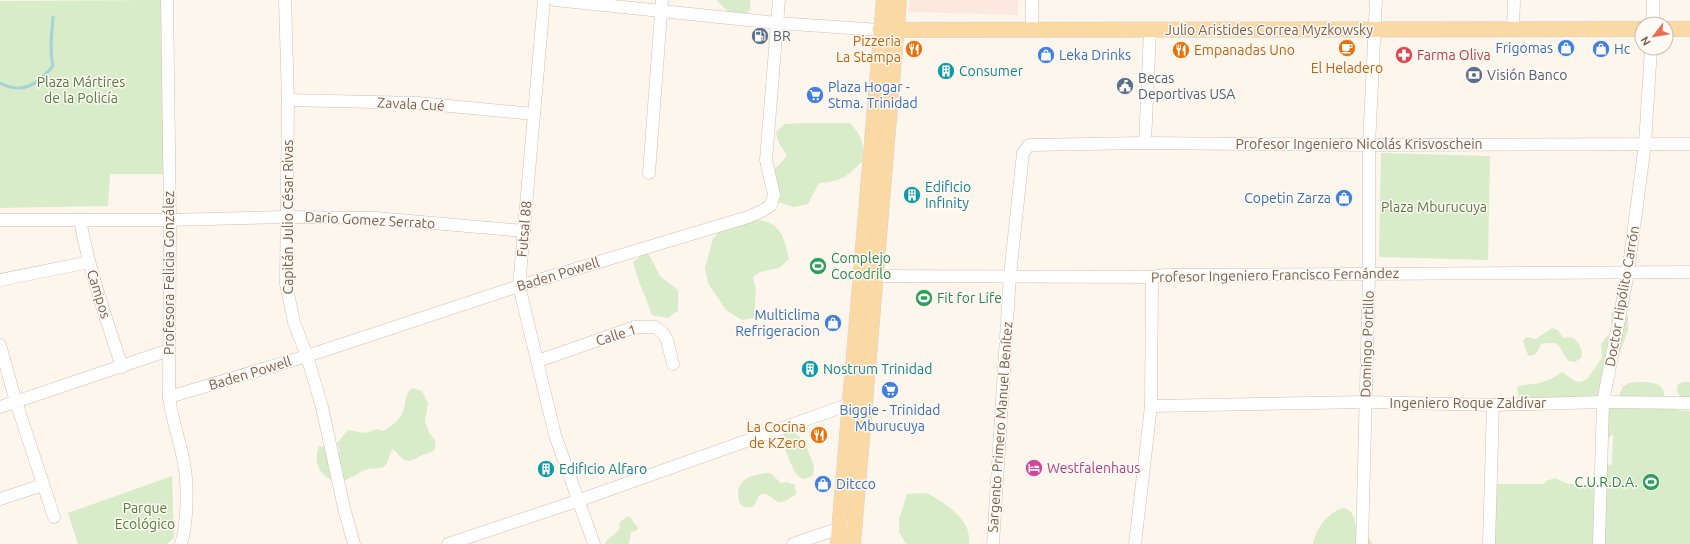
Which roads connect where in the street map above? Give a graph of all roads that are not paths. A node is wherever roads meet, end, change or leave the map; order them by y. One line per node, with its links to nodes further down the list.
1 (167, 0): 38 (street, Profesora Felicia González)
2 (285, 0): 25 (street, Capitán Julio César Rivas)
3 (544, 0): 26 (street, Futsal 88)
4 (555, 0): 12 (street)
5 (779, 0): 14 (street, Baden Powell)
6 (884, 0): 20 (main road)
7 (899, 0): 22 (main road)
8 (1032, 0): 23 (street)
9 (1376, 0): 15 (street, Domingo Portillo)
10 (1514, 0): 16 (street)
11 (1653, 0): 13 (street)
12 (662, 5): 14 (street); 34 (street)
13 (1653, 16)
14 (777, 23): 20 (street); 49 (street, Baden Powell)
15 (1375, 29): 16 (main road, Julio Aristides Correa Myzkowsky); 21 (main road, Julio Aristides Correa Myzkowsky); 31 (street, Domingo Portillo)
16 (1513, 29): 17 (main road, Julio Aristides Correa Myzkowsky)
17 (1634, 29)
18 (1674, 29): 19 (main road)
19 (1690, 29)
20 (880, 30): 22 (main road, Julio Aristides Correa Myzkowsky); 32 (main road)
21 (1150, 30): 23 (main road, Julio Aristides Correa Myzkowsky); 27 (street)
22 (896, 31): 23 (main road, Julio Aristides Correa Myzkowsky); 33 (main road)
23 (1032, 31)
24 (1650, 56): 28 (street, Doctor Hipólito Carrón)
25 (288, 100): 26 (street, Zavala Cué); 35 (street, Capitán Julio César Rivas)
26 (534, 114): 39 (street, Futsal 88)
27 (1145, 144): 30 (street, Profesor Ingeniero Nicolás Krisvoschein); 31 (street, Profesor Ingeniero Nicolás Krisvoschein)
28 (1645, 144): 29 (street, Profesor Ingeniero Nicolás Krisvoschein); 31 (street, Profesor Ingeniero Nicolás Krisvoschein); 42 (street, Doctor Hipólito Carrón)
29 (1690, 144)
30 (1029, 145): 44 (street, Sargento Primero Manuel Benítez)
31 (1369, 145): 43 (street, Domingo Portillo)
32 (871, 147): 33 (main road); 45 (main road)
33 (886, 149): 46 (main road)
34 (649, 172)
35 (286, 217): 38 (street, Dario Gomez Serrato); 39 (street, Dario Gomez Serrato); 52 (street, Capitán Julio César Rivas)
36 (0, 220): 37 (street, Dario Gomez Serrato)
37 (80, 220): 38 (street, Dario Gomez Serrato); 40 (street, Campos)
38 (170, 220): 51 (street, Profesora Felicia González)
39 (524, 231): 49 (street, Futsal 88)
40 (89, 262): 48 (street); 55 (street, Campos)
41 (1690, 272): 42 (street, Profesor Ingeniero Francisco Fernández)
42 (1628, 273): 43 (street, Profesor Ingeniero Francisco Fernández); 59 (street, Doctor Hipólito Carrón)
43 (1369, 274): 47 (street, Profesor Ingeniero Francisco Fernández); 58 (street, Domingo Portillo)
44 (1010, 275): 46 (street, Profesor Ingeniero Francisco Fernández); 47 (street, Profesor Ingeniero Francisco Fernández); 79 (street, Sargento Primero Manuel Benítez)
45 (860, 276): 46 (street, Profesor Ingeniero Francisco Fernández); 61 (main road)
46 (876, 277): 62 (main road)
47 (1152, 277): 63 (street)
48 (0, 280)
49 (520, 286): 52 (street, Baden Powell); 53 (street, Futsal 88)
50 (0, 345): 57 (street)
51 (170, 350): 55 (street); 56 (street, Profesora Felicia González)
52 (307, 356): 56 (street, Baden Powell); 73 (street, Capitán Julio César Rivas)
53 (538, 361): 54 (street, Calle 1); 68 (street, Futsal 88)
54 (673, 364)
55 (122, 367): 57 (street)
56 (169, 397): 72 (street, Profesora Felicia González)
57 (16, 402): 65 (street); 66 (street)
58 (1366, 402): 63 (street, Ingeniero Roque Zaldívar); 64 (street, Ingeniero Roque Zaldívar); 81 (street, Domingo Portillo)
59 (1603, 402): 60 (street, Ingeniero Roque Zaldívar); 64 (street, Ingeniero Roque Zaldívar); 83 (street, Doctor Hipólito Carrón)
60 (1690, 403)
61 (850, 404): 62 (street); 68 (street); 71 (main road)
62 (865, 405): 70 (main road)
63 (1151, 406): 80 (street)
64 (1493, 406): 82 (street)
65 (0, 407)
66 (43, 485): 67 (street); 69 (street)
67 (0, 499)
68 (580, 500): 74 (street); 75 (street, Futsal 88)
69 (54, 517)
70 (855, 523): 71 (street); 78 (main road)
71 (840, 528): 76 (street); 77 (main road)
72 (181, 544)
73 (354, 544)
74 (448, 544)
75 (594, 544)
76 (793, 544)
77 (838, 544)
78 (854, 544)
79 (993, 544)
80 (1135, 544)
81 (1362, 544)
82 (1489, 544)
83 (1599, 544)

